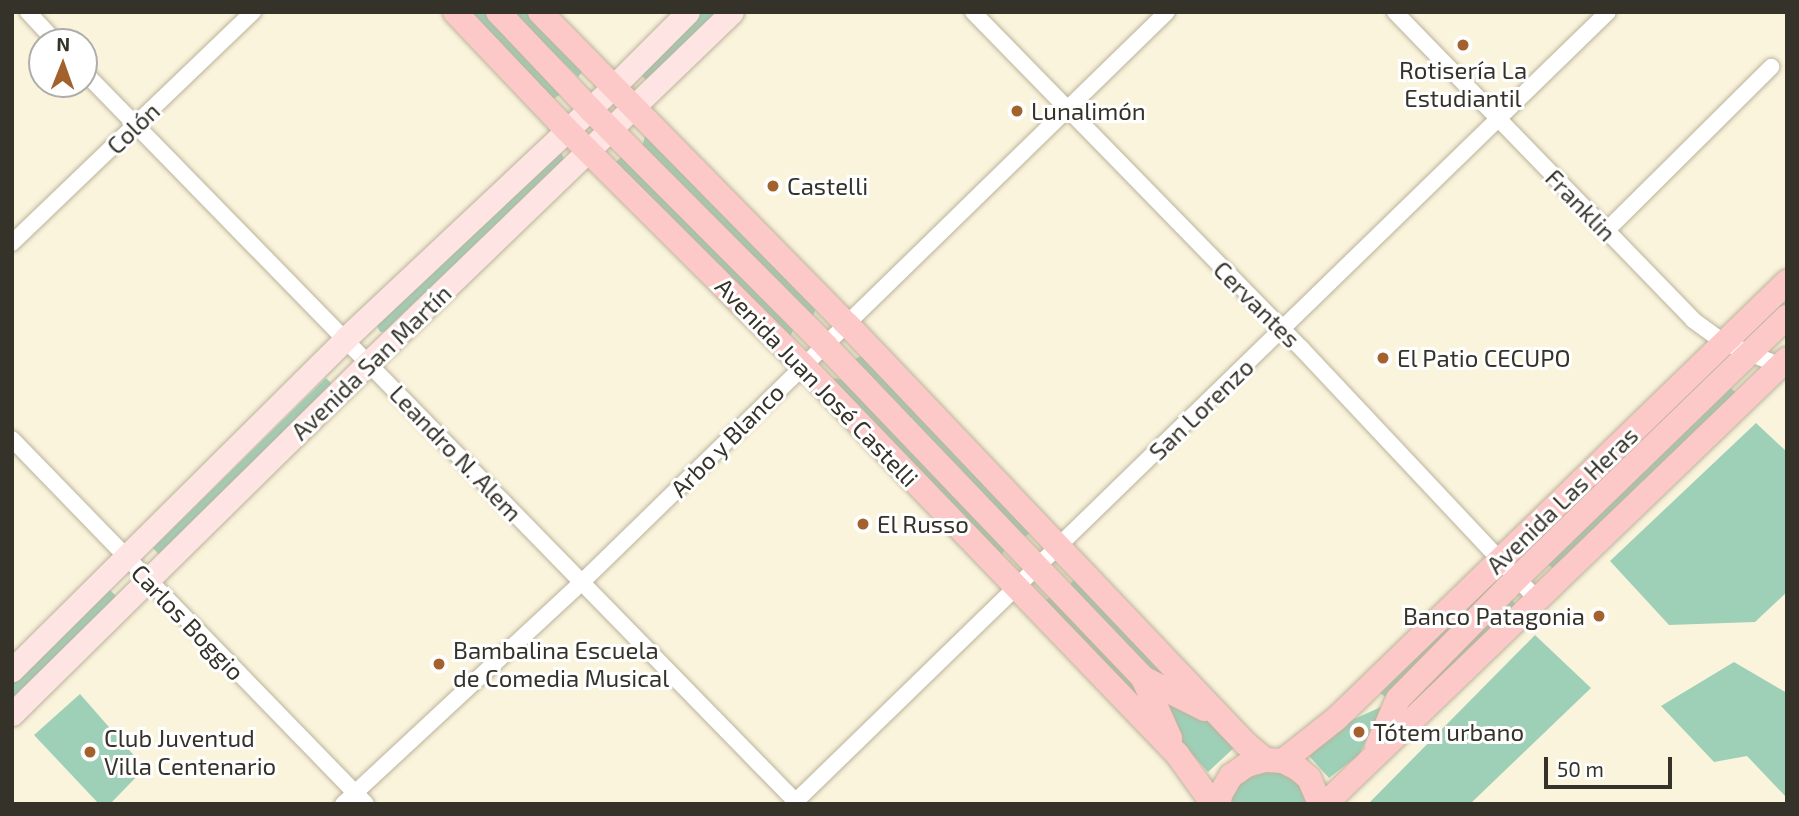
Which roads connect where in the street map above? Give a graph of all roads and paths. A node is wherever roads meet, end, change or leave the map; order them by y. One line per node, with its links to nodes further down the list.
1 (28, 12): 12 (street)
2 (253, 12): 20 (street, Colón)
3 (456, 12): 21 (main road, Avenida Juan José Castelli)
4 (498, 12): 17 (main road, Avenida Juan José Castelli)
5 (540, 12): 15 (main road, Avenida Juan José Castelli)
6 (688, 12): 15 (main road, Avenida San Martín)
7 (732, 12): 16 (main road, Avenida San Martín)
8 (973, 12): 18 (street, Cervantes)
9 (1167, 12): 18 (street, Arbo y Blanco)
10 (1395, 12): 19 (street, Franklin)
11 (1608, 12): 19 (street, San Lorenzo)
12 (43, 28)
13 (1771, 67): 24 (street)
14 (98, 87): 20 (street, Leandro N. Alem)
15 (612, 88): 16 (main road, Avenida Juan José Castelli); 17 (main road, Avenida San Martín)
16 (632, 108): 22 (main road, Avenida San Martín); 28 (main road, Avenida Juan José Castelli)
17 (590, 109): 21 (main road, Avenida San Martín); 22 (main road, Avenida Juan José Castelli)
18 (1069, 109): 28 (street, Arbo y Blanco); 29 (street, Cervantes)
19 (1499, 119): 24 (street, Franklin); 29 (street, San Lorenzo)
20 (135, 127): 25 (street, Colón); 30 (street, Leandro N. Alem)
21 (566, 129): 23 (main road, Avenida Juan José Castelli); 30 (main road, Avenida San Martín)
22 (610, 129): 23 (main road, Avenida San Martín); 32 (main road, Avenida Juan José Castelli)
23 (589, 151): 34 (main road, Avenida San Martín); 35 (main road, Avenida Juan José Castelli)
24 (1606, 232): 31 (street, Franklin)
25 (12, 243)
26 (1787, 282): 31 (main road, Avenida Las Heras)
27 (1787, 317): 33 (main road, Avenida Las Heras)
28 (847, 324): 32 (street, Arbo y Blanco); 38 (main road, Avenida Juan José Castelli)
29 (1282, 330): 38 (street, San Lorenzo); 40 (street, Cervantes)
30 (346, 338): 34 (street, Leandro N. Alem); 39 (main road, Avenida San Martín)
31 (1723, 342): 33 (street, Franklin); 40 (main road, Avenida Las Heras)
32 (826, 346): 35 (street, Arbo y Blanco); 41 (main road, Avenida Juan José Castelli)
33 (1749, 352): 36 (street, Franklin); 42 (main road, Avenida Las Heras)
34 (369, 362): 43 (main road, Avenida San Martín); 44 (street, Leandro N. Alem)
35 (803, 365): 44 (street, Arbo y Blanco); 45 (main road, Avenida Juan José Castelli)
36 (1785, 365): 46 (main road, Avenida Las Heras)
37 (12, 439): 39 (street, Carlos Boggio)
38 (1059, 547): 41 (street, San Lorenzo); 51 (main road, Avenida Juan José Castelli)
39 (126, 558): 43 (street, Carlos Boggio); 47 (main road, Avenida San Martín)
40 (1499, 560): 42 (street, Cervantes); 52 (main road, Avenida Las Heras)
41 (1038, 567): 45 (street, San Lorenzo); 48 (main road, Avenida Juan José Castelli)
42 (1517, 578): 46 (street, Cervantes); 49 (main road, Avenida Las Heras)
43 (150, 581): 50 (main road, Avenida San Martín); 56 (street, Carlos Boggio)
44 (582, 583): 56 (street, Arbo y Blanco); 57 (street, Leandro N. Alem)
45 (1017, 588): 53 (main road, Avenida Juan José Castelli); 57 (street, San Lorenzo)
46 (1538, 600): 54 (main road, Avenida Las Heras)
47 (12, 670)
48 (1143, 678): 51 (main road, Avenida Juan José Castelli); 53 (main road, Avenida Juan José Castelli)
49 (1398, 699): 52 (main road, Avenida Las Heras); 54 (main road, Avenida Las Heras)
50 (12, 714)
51 (1220, 716): 55 (main road, Avenida Juan José Castelli)
52 (1337, 718): 55 (main road, Avenida Las Heras)
53 (1177, 754): 58 (main road, Avenida Juan José Castelli)
54 (1371, 760): 61 (main road, Avenida Las Heras)
55 (1274, 761): 59 (main road, Avenida Las Heras); 60 (main road, Avenida Juan José Castelli)
56 (354, 800)
57 (795, 803)
58 (1213, 804)
59 (1219, 804)
60 (1320, 804)
61 (1325, 804)

